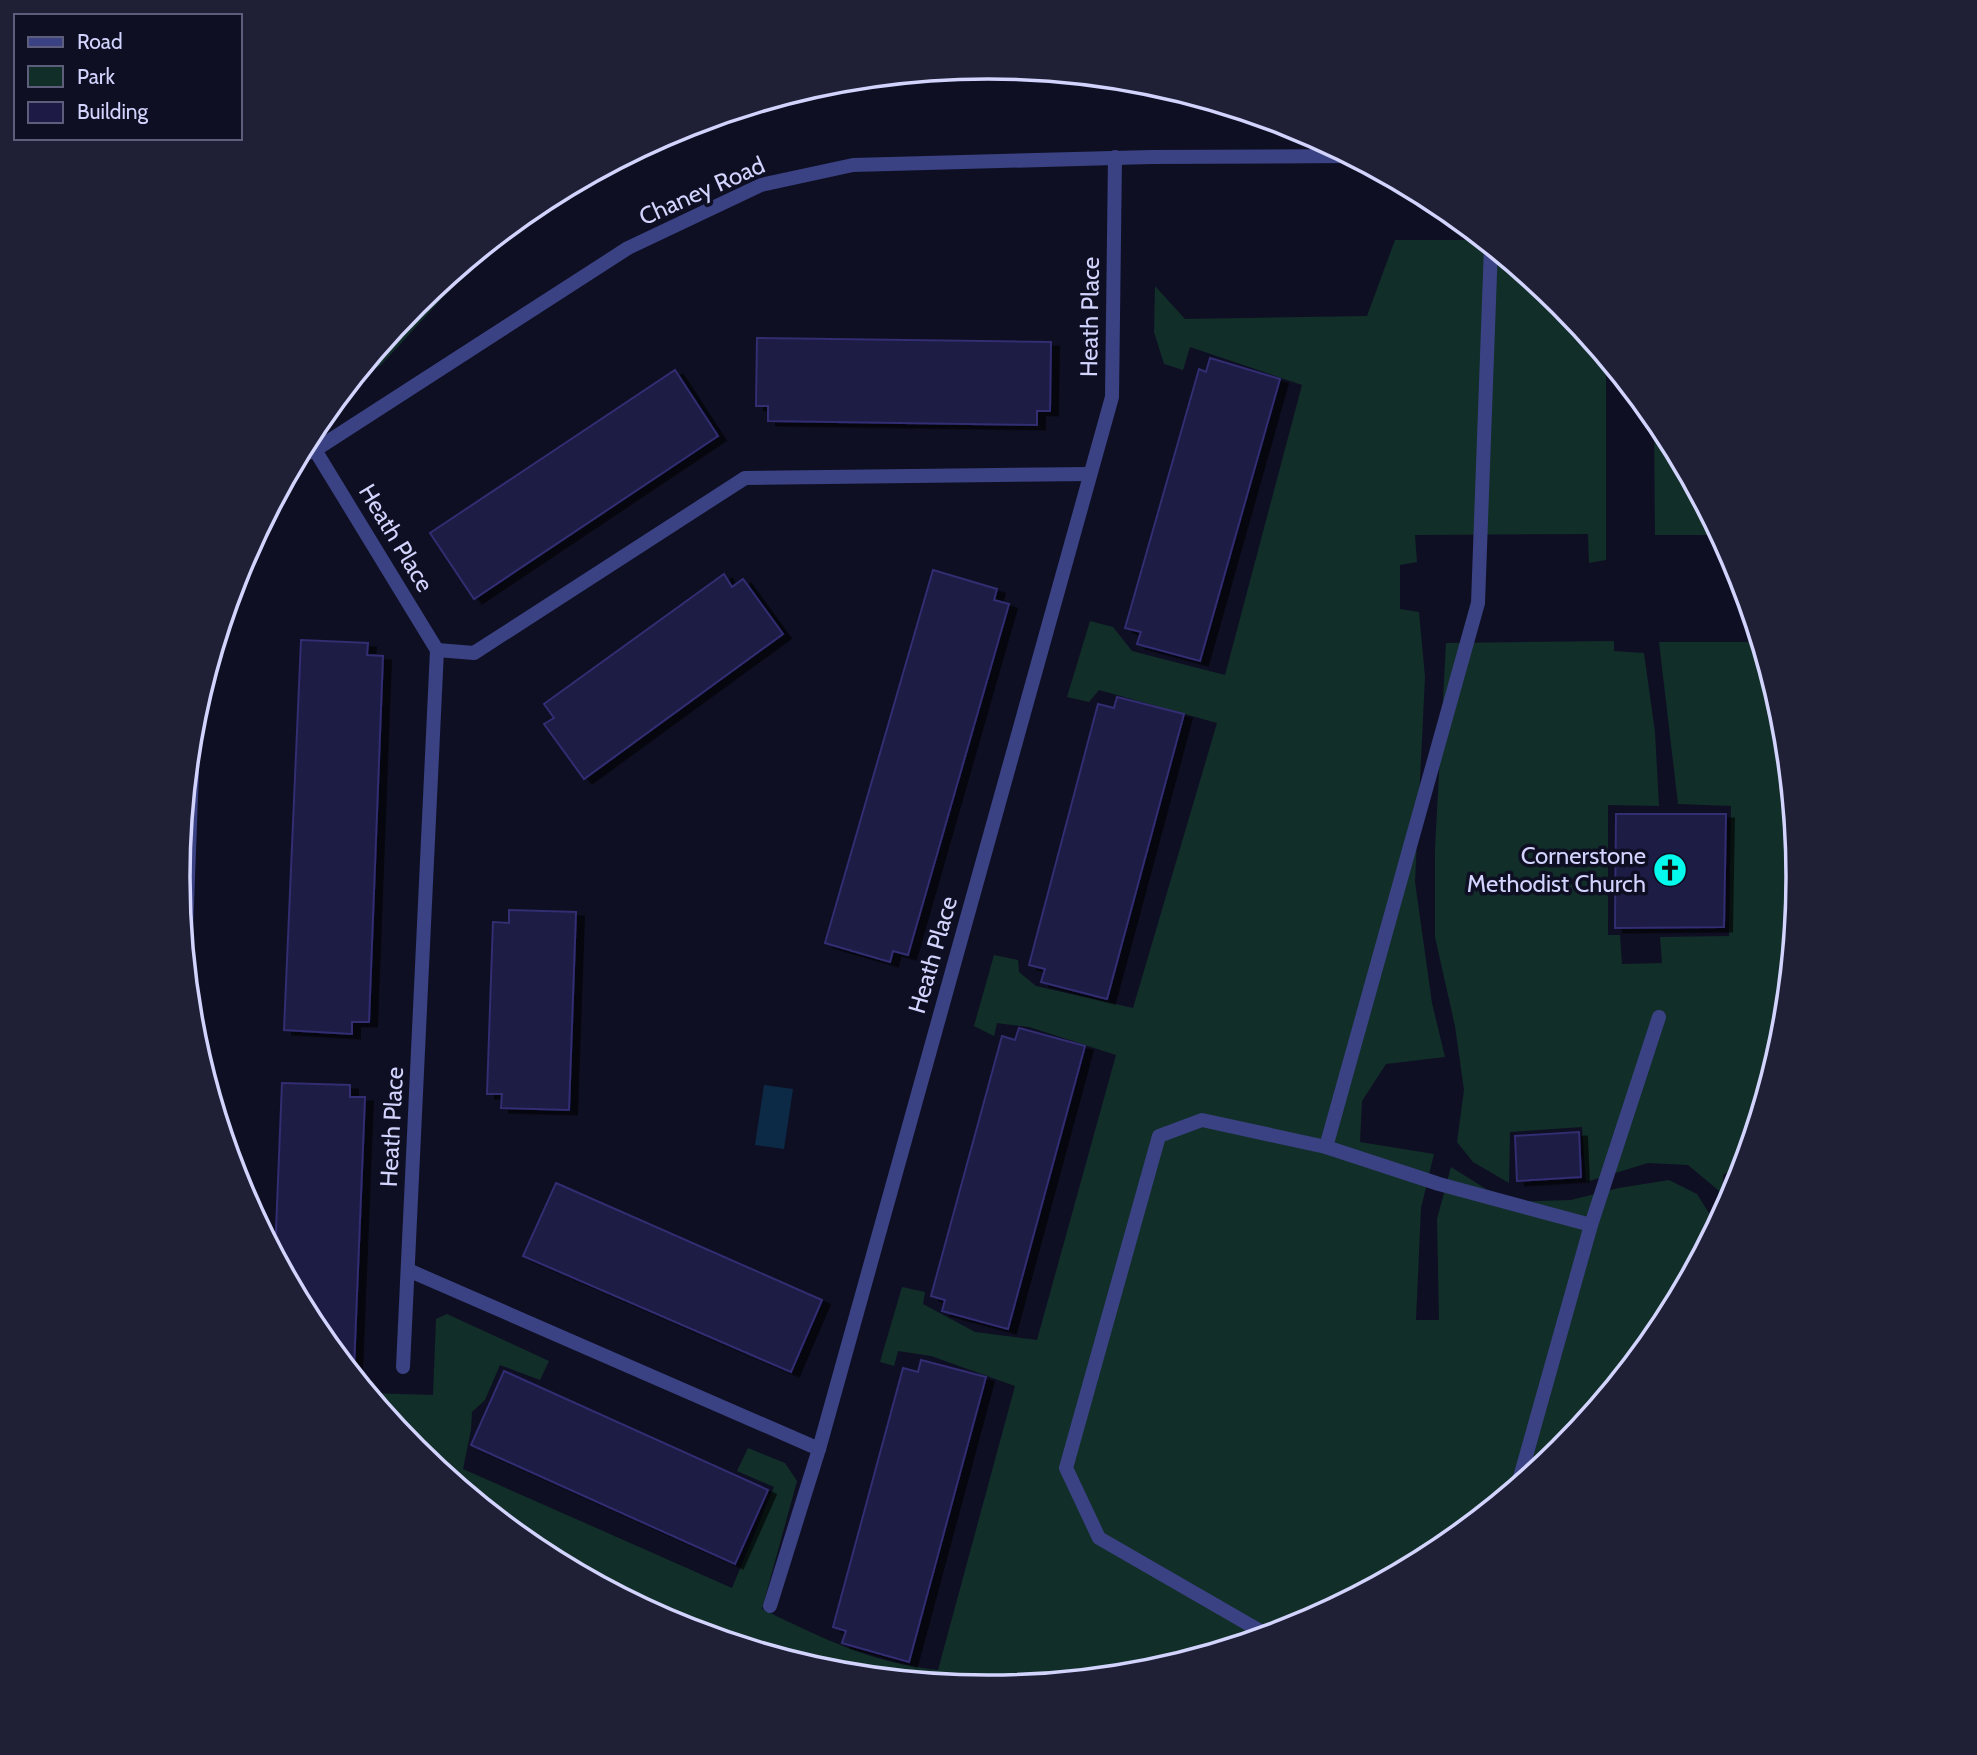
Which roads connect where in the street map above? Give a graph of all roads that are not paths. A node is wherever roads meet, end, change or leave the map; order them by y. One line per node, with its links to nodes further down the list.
1 (1331, 156): 2 (street, Chaney Road)
2 (1115, 158): 4 (street, Chaney Road); 5 (street, Heath Place)
3 (1491, 257): 8 (street)
4 (315, 450): 6 (street, Heath Place)
5 (1090, 474): 6 (street); 12 (street, Heath Place)
6 (437, 650): 10 (street, Heath Place)
7 (1659, 1017): 9 (street)
8 (1326, 1147): 9 (street); 15 (street)
9 (1591, 1225): 13 (street)
10 (408, 1270): 11 (street, Heath Place); 12 (street)
11 (403, 1367)
12 (819, 1449): 14 (street, Heath Place)
13 (1522, 1472)
14 (770, 1606)
15 (1257, 1629)

